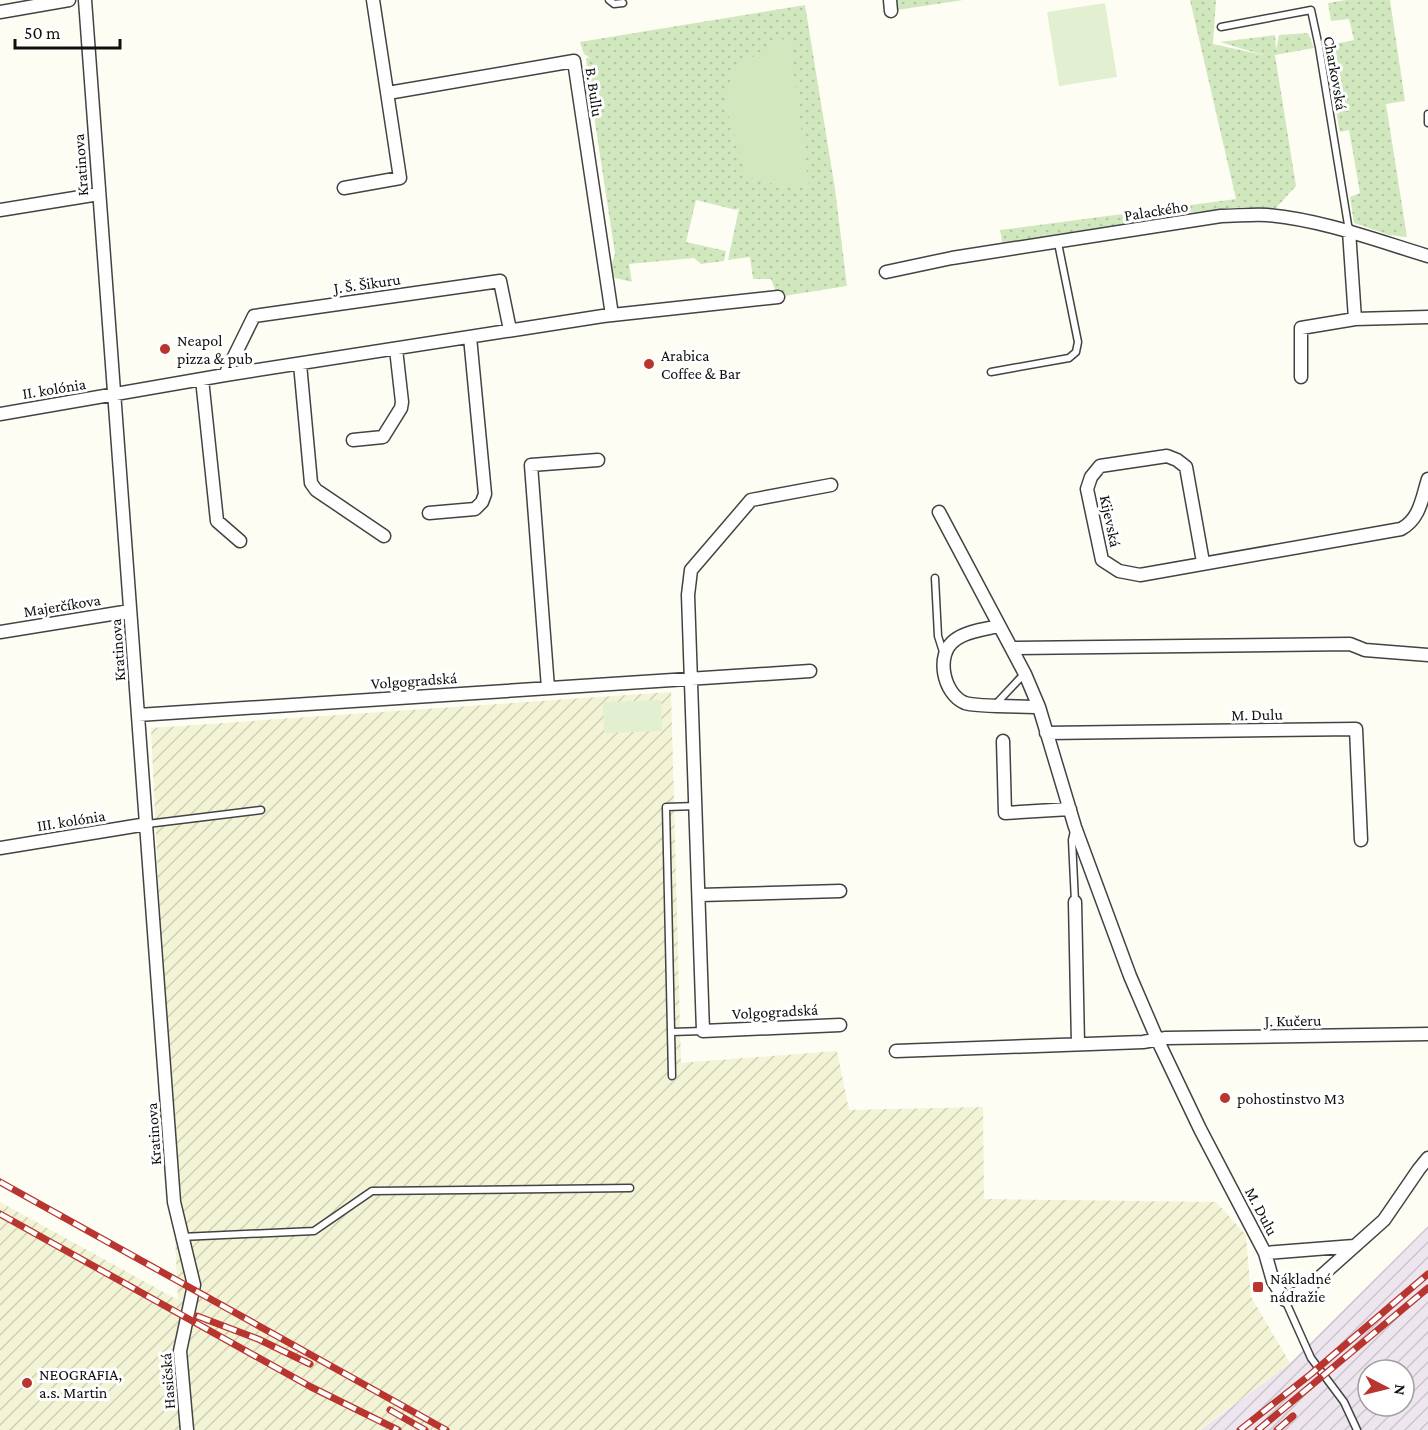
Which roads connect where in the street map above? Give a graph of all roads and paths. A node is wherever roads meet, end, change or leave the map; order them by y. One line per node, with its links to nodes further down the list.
1 (69, 0): 6 (street)
2 (85, 0): 12 (street, Kratinova)
3 (373, 0): 8 (street)
4 (609, 0): 5 (lane)
5 (623, 3)
6 (0, 12)
7 (1221, 27): 14 (lane, Charkovská)
8 (387, 93): 11 (street); 19 (street, B. Bullu)
9 (1428, 114): 10 (lane)
10 (1428, 123)
11 (344, 188)
12 (99, 194): 13 (street); 30 (street, Kratinova)
13 (0, 210)
14 (1349, 231): 15 (street, Palackého); 16 (street, Palackého); 21 (street)
15 (1058, 243): 17 (street, Palackého); 26 (lane)
16 (1428, 256)
17 (886, 272)
18 (778, 297): 19 (street)
19 (612, 315): 22 (street)
20 (1428, 317): 21 (street)
21 (1355, 319): 28 (street)
22 (510, 330): 23 (street); 27 (street, J. Š. Šikuru)
23 (470, 337): 24 (street); 37 (street)
24 (396, 349): 25 (street); 32 (street)
25 (300, 364): 27 (street); 38 (street)
26 (991, 372)
27 (225, 375): 29 (street)
28 (1300, 377)
29 (202, 379): 30 (street); 39 (street)
30 (113, 395): 31 (street, II. kolónia); 42 (street, Kratinova)
31 (0, 414)
32 (353, 440)
33 (598, 460): 51 (street)
34 (1428, 479): 40 (street, Kijevská)
35 (831, 485): 50 (street)
36 (939, 512): 43 (street, M. Dulu)
37 (429, 513)
38 (384, 536)
39 (240, 541)
40 (1203, 562): 40 (street, Kijevská)
41 (935, 578): 47 (lane)
42 (130, 611): 44 (street, Majerčíkova); 54 (street, Kratinova)
43 (999, 626): 45 (street, M. Dulu); 47 (street)
44 (0, 632)
45 (1013, 648): 46 (street); 49 (street, M. Dulu)
46 (1428, 655)
47 (945, 657): 52 (street)
48 (810, 671): 50 (street, Volgogradská)
49 (1025, 674): 52 (lane); 53 (street, M. Dulu)
50 (692, 678): 51 (street, Volgogradská); 57 (street)
51 (548, 688): 54 (street, Volgogradská)
52 (995, 705): 53 (street)
53 (1039, 707): 55 (street, M. Dulu)
54 (138, 715): 60 (street, Kratinova)
55 (1047, 733): 58 (street, M. Dulu); 62 (street, M. Dulu)
56 (1003, 741): 58 (street)
57 (697, 806): 65 (street); 69 (lane)
58 (1070, 809): 61 (street, M. Dulu)
59 (261, 810): 60 (lane)
60 (147, 824): 63 (street, III. kolónia); 77 (street, Kratinova)
61 (1075, 827): 66 (lane); 71 (street, M. Dulu)
62 (1361, 840)
63 (0, 848)
64 (840, 891): 65 (street)
65 (700, 896): 68 (street)
66 (1075, 902): 72 (street)
67 (840, 1024): 68 (street, Volgogradská)
68 (703, 1031): 69 (lane)
69 (671, 1032): 74 (lane)
70 (1428, 1034): 71 (street, J. Kučeru)
71 (1158, 1041): 72 (street); 79 (street, M. Dulu)
72 (1078, 1044): 73 (street)
73 (896, 1051)
74 (672, 1076)
75 (1428, 1158): 78 (street)
76 (630, 1188): 77 (lane)
77 (181, 1237): 80 (street, Kratinova)
78 (1354, 1246): 79 (street); 81 (street)
79 (1265, 1252): 81 (street, M. Dulu)
80 (193, 1294): 82 (street, Hasičská)
81 (1285, 1300): 83 (lane)
82 (188, 1430)
83 (1357, 1430)

